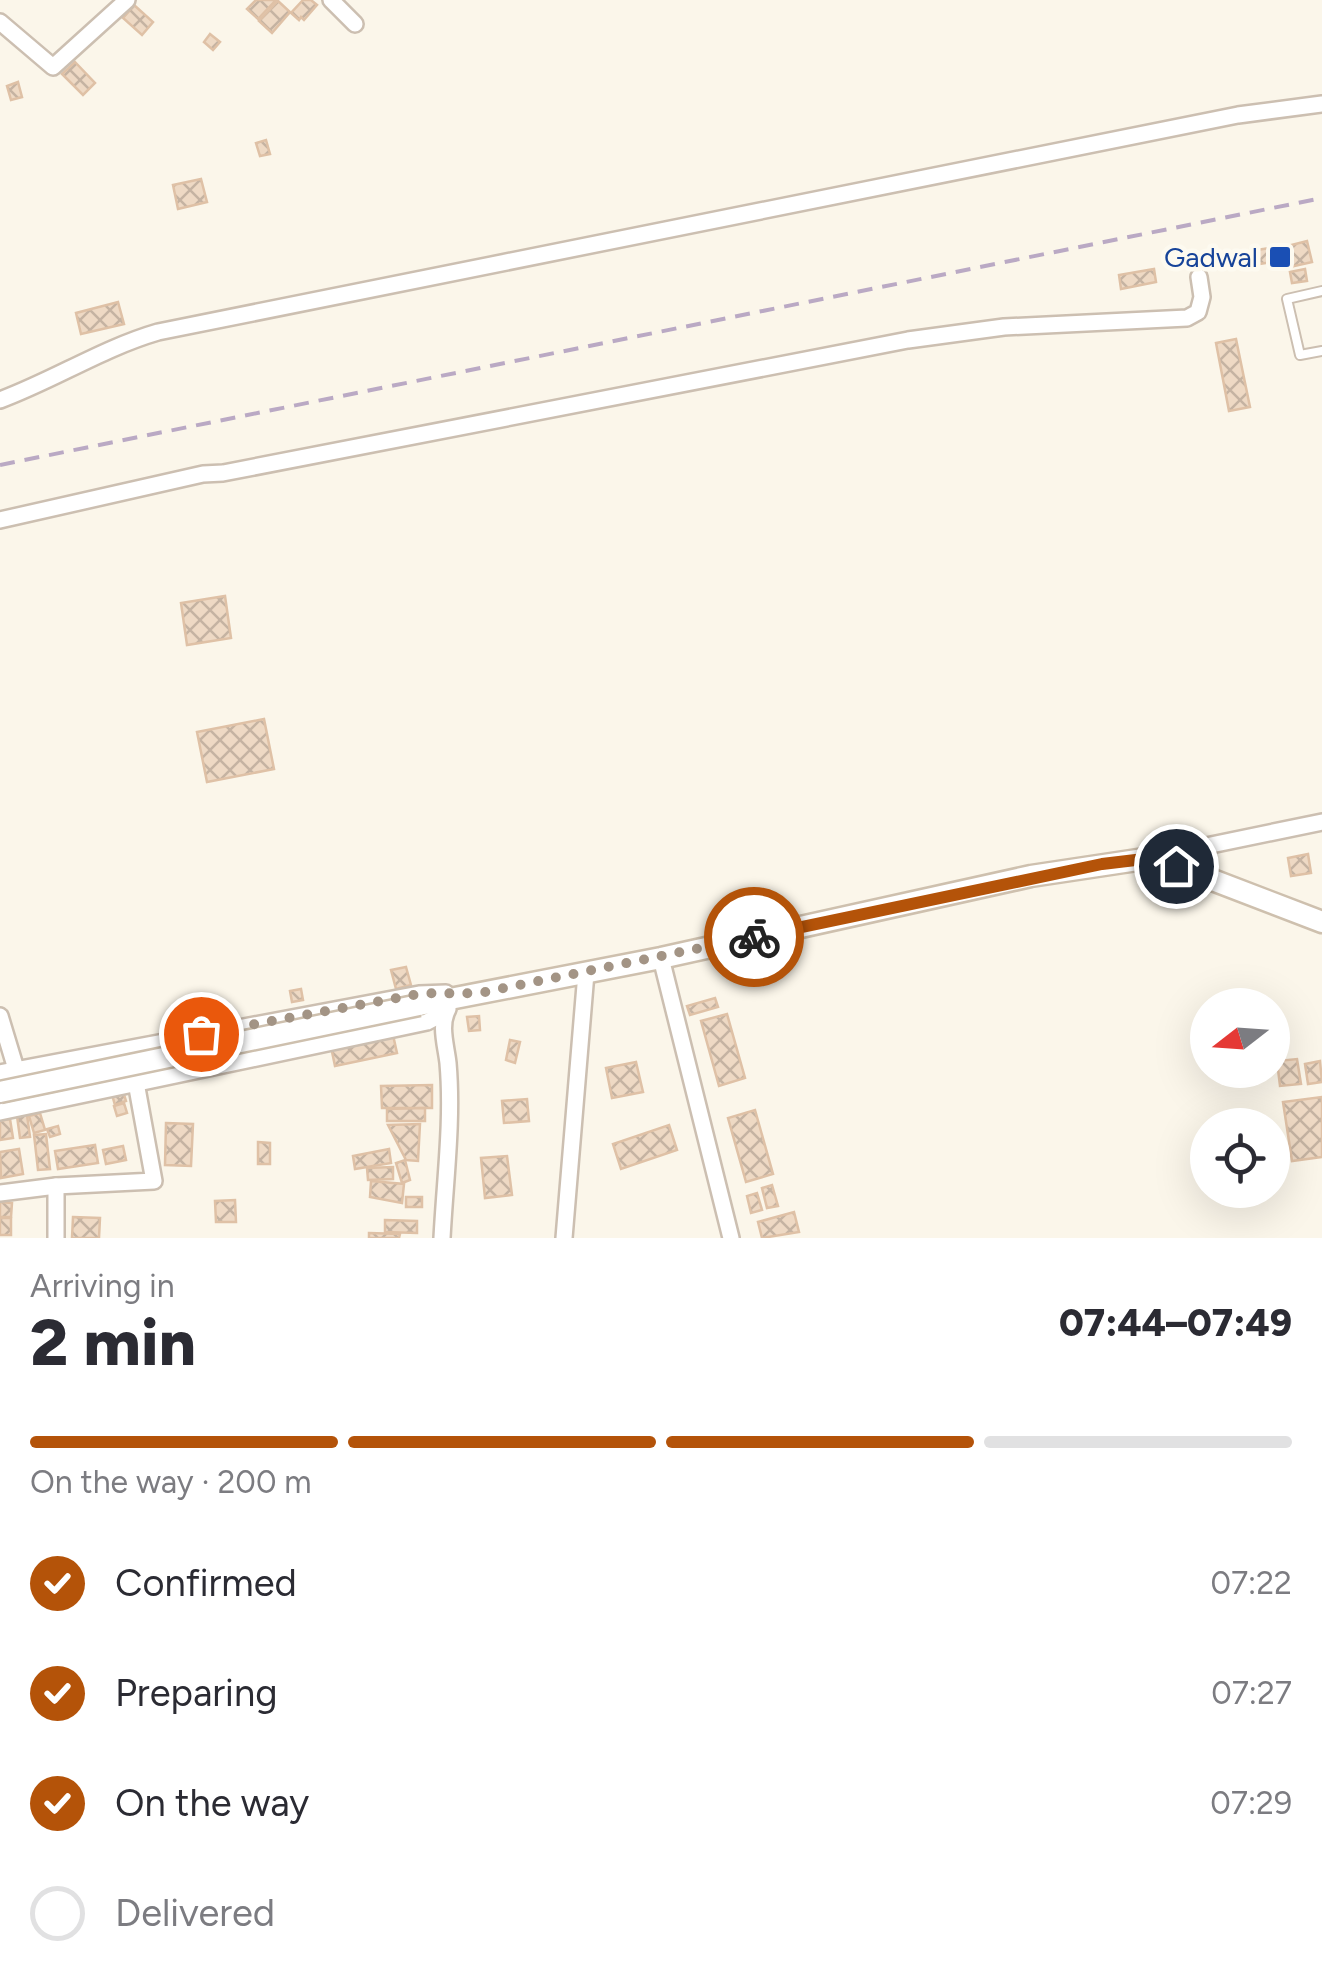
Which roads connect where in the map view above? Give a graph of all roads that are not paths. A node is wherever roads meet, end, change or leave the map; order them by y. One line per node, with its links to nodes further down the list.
1 (331, 0): 4 (street)
2 (125, 1): 3 (street)
3 (0, 22)
4 (355, 24)
5 (1322, 104): 9 (street)
6 (1200, 277): 10 (street)
7 (1322, 290): 8 (lane)
8 (1322, 350)
9 (0, 400)
10 (0, 520)
11 (1322, 822): 12 (street)
12 (1144, 859): 13 (main road); 14 (main road)
13 (1322, 922)
14 (661, 958): 15 (main road); 29 (street)
15 (586, 973): 16 (main road); 28 (street)
16 (460, 996): 17 (street); 19 (street); 22 (main road, bridge)
17 (444, 1013): 21 (street); 27 (street)
18 (0, 1016): 20 (street)
19 (129, 1048): 20 (street); 21 (street)
20 (8, 1071)
21 (136, 1082): 23 (street); 24 (street)
22 (0, 1092)
23 (0, 1112)
24 (56, 1186): 25 (street); 26 (street)
25 (0, 1193)
26 (56, 1238)
27 (442, 1238)
28 (564, 1238)
29 (731, 1238)

